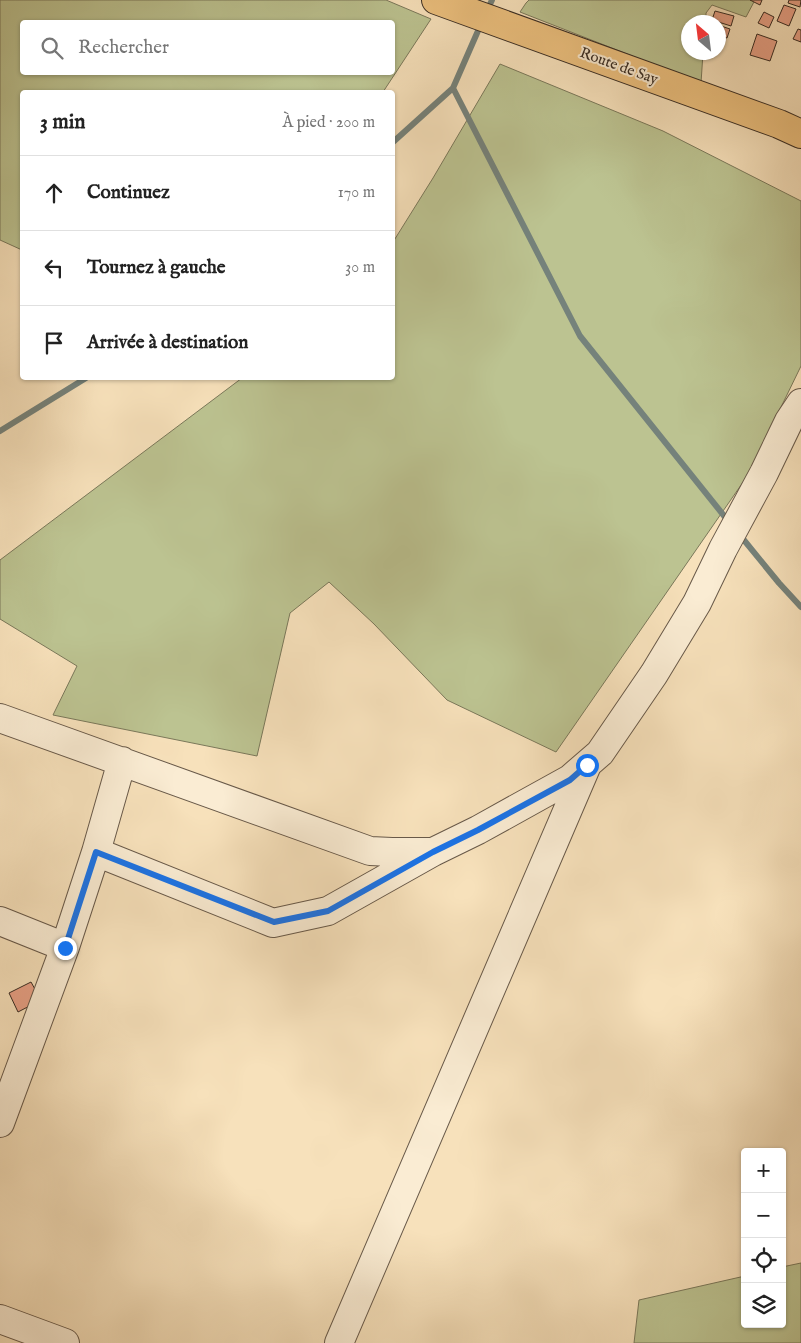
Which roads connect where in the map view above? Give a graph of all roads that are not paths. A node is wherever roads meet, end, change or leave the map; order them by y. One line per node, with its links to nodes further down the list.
1 (436, 0): 2 (main road, Route de Say)
2 (801, 134)
3 (801, 403): 6 (street)
4 (0, 718): 5 (street)
5 (122, 761): 7 (street); 8 (street)
6 (587, 765): 8 (street); 14 (street)
7 (96, 852): 8 (street); 10 (street)
8 (433, 852)
9 (0, 921): 10 (street)
10 (65, 948): 11 (street)
11 (1, 1116)
12 (0, 1318): 13 (street)
13 (65, 1343)
14 (339, 1343)

